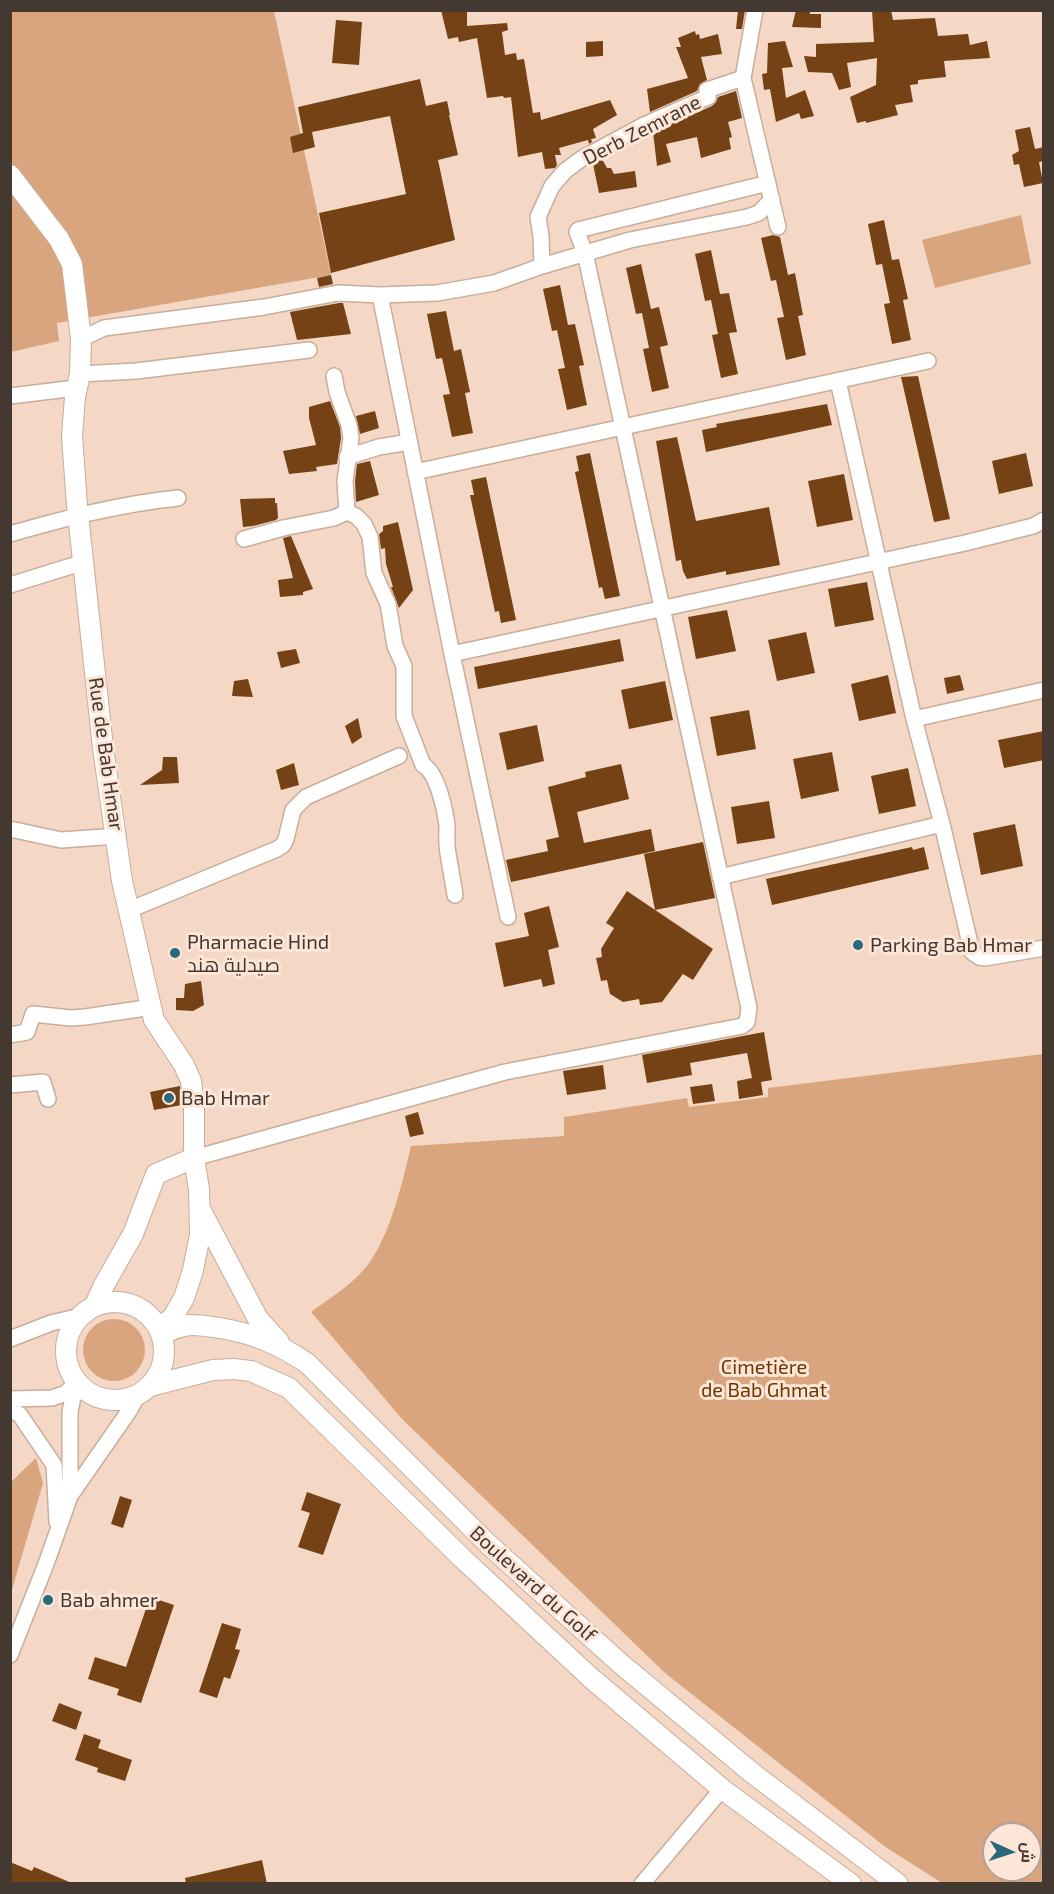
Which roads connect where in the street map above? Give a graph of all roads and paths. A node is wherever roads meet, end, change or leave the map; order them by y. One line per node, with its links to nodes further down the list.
1 (755, 10): 2 (street)
2 (742, 78): 4 (street); 7 (street, Derb Zemrane)
3 (10, 175): 9 (main road, Rue de Bab Hmar)
4 (770, 191): 5 (street); 6 (street); 6 (street)
5 (778, 227)
6 (585, 253): 7 (street); 16 (street)
7 (542, 266): 8 (street)
8 (380, 295): 9 (street); 17 (street)
9 (81, 339): 13 (main road, Rue de Bab Hmar)
10 (309, 350): 13 (street)
11 (928, 361): 14 (street)
12 (334, 376): 18 (street)
13 (78, 381): 15 (street); 22 (main road, Rue de Bab Hmar)
14 (838, 381): 16 (street); 27 (street)
15 (10, 396)
16 (624, 427): 19 (street); 29 (street)
17 (409, 442): 18 (street); 19 (street)
18 (347, 457): 21 (street)
19 (415, 472): 30 (street)
20 (178, 498): 22 (street)
21 (347, 512): 25 (street); 38 (street)
22 (78, 515): 24 (street); 26 (main road, Rue de Bab Hmar)
23 (1044, 520): 27 (street)
24 (10, 534)
25 (244, 539)
26 (84, 562): 28 (street); 36 (main road, Rue de Bab Hmar)
27 (879, 562): 29 (street); 32 (street)
28 (10, 585)
29 (663, 608): 30 (street); 37 (street)
30 (452, 654): 40 (street)
31 (1044, 690): 32 (street)
32 (914, 719): 34 (street)
33 (399, 756): 39 (street)
34 (942, 824): 37 (street); 41 (street)
35 (10, 829): 36 (street)
36 (118, 836): 39 (main road, Rue de Bab Hmar)
37 (720, 877): 46 (street)
38 (455, 895)
39 (129, 910): 42 (main road, Rue de Bab Hmar)
40 (508, 918)
41 (1044, 948)
42 (152, 1006): 43 (street); 46 (main road, Rue de Bab Hmar)
43 (10, 1035)
44 (10, 1085): 45 (street)
45 (48, 1099)
46 (194, 1158): 47 (main road, Rue de Bab Hmar); 48 (main road)
47 (201, 1210): 49 (main road, Rue de Bab Hmar); 51 (main road)
48 (88, 1312): 49 (main road); 50 (street); 52 (main road)
49 (160, 1332): 51 (main road, Boulevard du Golf); 53 (main road)
50 (10, 1339)
51 (285, 1349): 62 (main road, Boulevard du Golf)
52 (79, 1384): 53 (main road); 54 (street); 56 (street)
53 (144, 1390): 56 (street); 59 (main road, Boulevard du Golf)
54 (10, 1399)
55 (10, 1409): 57 (street)
56 (70, 1496): 57 (street)
57 (58, 1530): 58 (street)
58 (12, 1643)
59 (722, 1789): 60 (street); 61 (main road, Boulevard du Golf)
60 (642, 1884)
61 (851, 1884)
62 (898, 1884)

